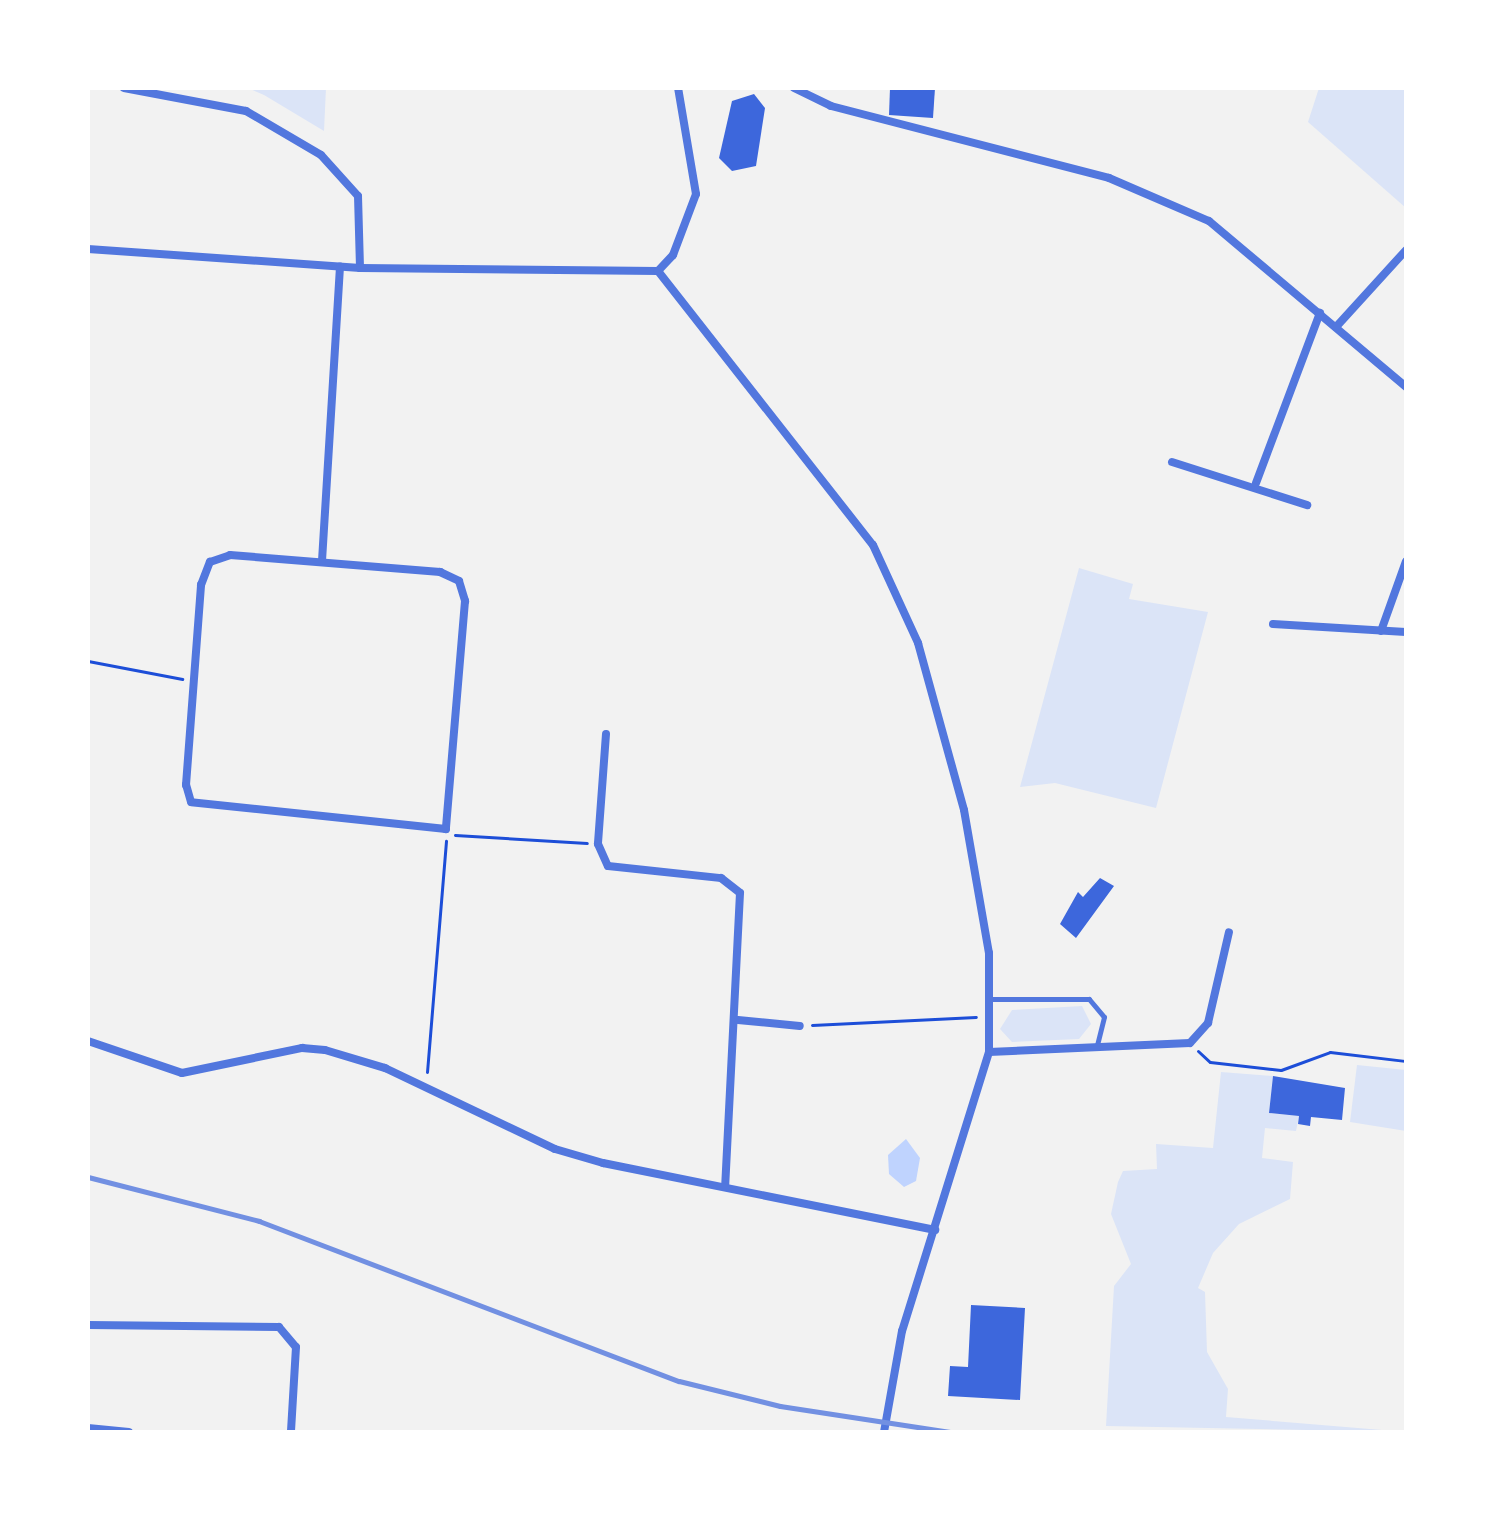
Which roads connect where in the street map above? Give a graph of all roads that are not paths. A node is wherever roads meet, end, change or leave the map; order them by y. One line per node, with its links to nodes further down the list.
1 (124, 88): 7 (street)
2 (678, 88): 8 (street)
3 (794, 88): 9 (street)
4 (88, 249): 6 (street)
5 (1406, 250): 10 (street)
6 (340, 267): 7 (street); 15 (street)
7 (360, 268): 8 (street)
8 (658, 271): 22 (street)
9 (1320, 313): 10 (street); 13 (street)
10 (1336, 327): 11 (street)
11 (1406, 387)
12 (1172, 462): 13 (street)
13 (1256, 483): 14 (street)
14 (1307, 505)
15 (322, 561): 15 (street)
16 (1406, 561): 18 (street)
17 (1273, 624): 18 (street)
18 (1381, 631): 19 (street)
19 (1406, 632)
20 (606, 734): 23 (street)
21 (1229, 932): 26 (street)
22 (990, 999): 26 (lane); 27 (street)
23 (738, 1020): 24 (street); 28 (street)
24 (800, 1026)
25 (88, 1041): 28 (street)
26 (1096, 1046): 27 (street)
27 (989, 1052): 29 (street)
28 (725, 1187): 29 (street)
29 (935, 1230): 34 (street)
30 (88, 1325): 33 (street)
31 (88, 1428): 32 (street)
32 (129, 1432)
33 (291, 1432)
34 (884, 1432)

